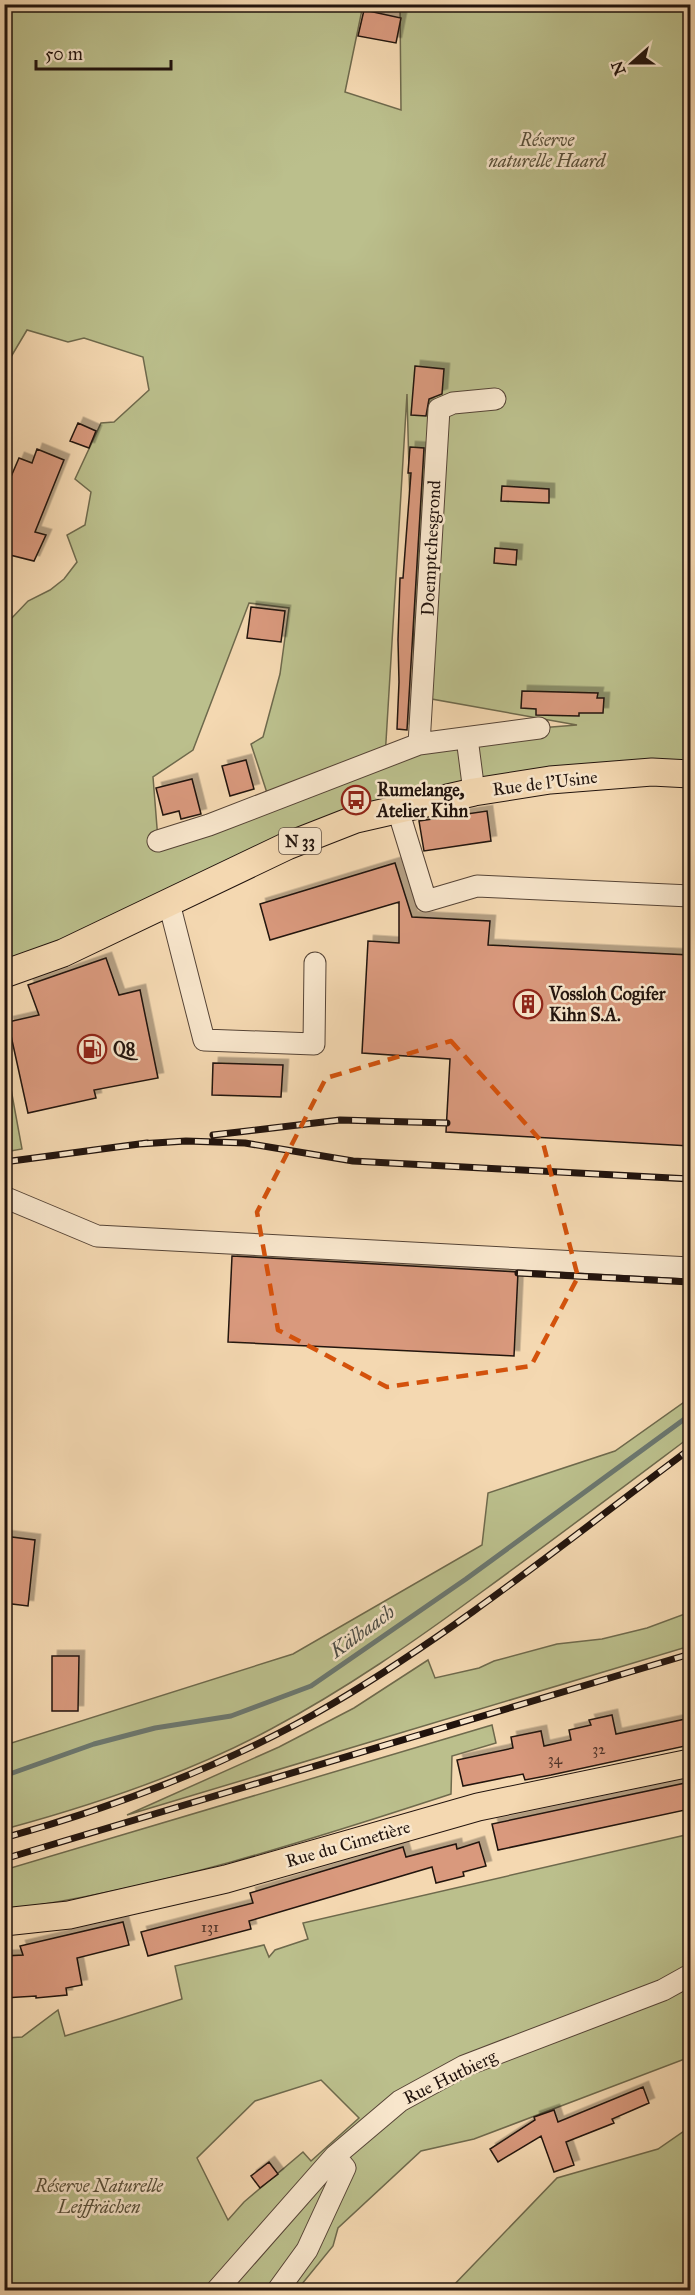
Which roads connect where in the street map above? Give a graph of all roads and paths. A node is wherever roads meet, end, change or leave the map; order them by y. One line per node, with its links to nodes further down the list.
1 (495, 399): 4 (street, Doemptchesgrond)
2 (539, 728): 3 (street)
3 (467, 738): 4 (street); 6 (street)
4 (419, 744): 8 (street)
5 (690, 774): 6 (main road, Rue de l'Usine / N 33)
6 (474, 792): 7 (main road, Rue de l'Usine / N 33)
7 (398, 810): 9 (street); 10 (main road, Rue de l'Usine / N 33)
8 (158, 841)
9 (690, 896)
10 (169, 903): 11 (street); 12 (main road, Rue de l'Usine / N 33)
11 (315, 963)
12 (4, 974)
13 (4, 1197): 14 (street)
14 (690, 1269)
15 (690, 1763): 16 (main road, Rue du Cimetière)
16 (4, 1922)
17 (690, 1976): 18 (street, Rue Hutbierg)
18 (335, 2156): 19 (street, Rue Hutbierg); 20 (street)
19 (217, 2290)
20 (278, 2290)

